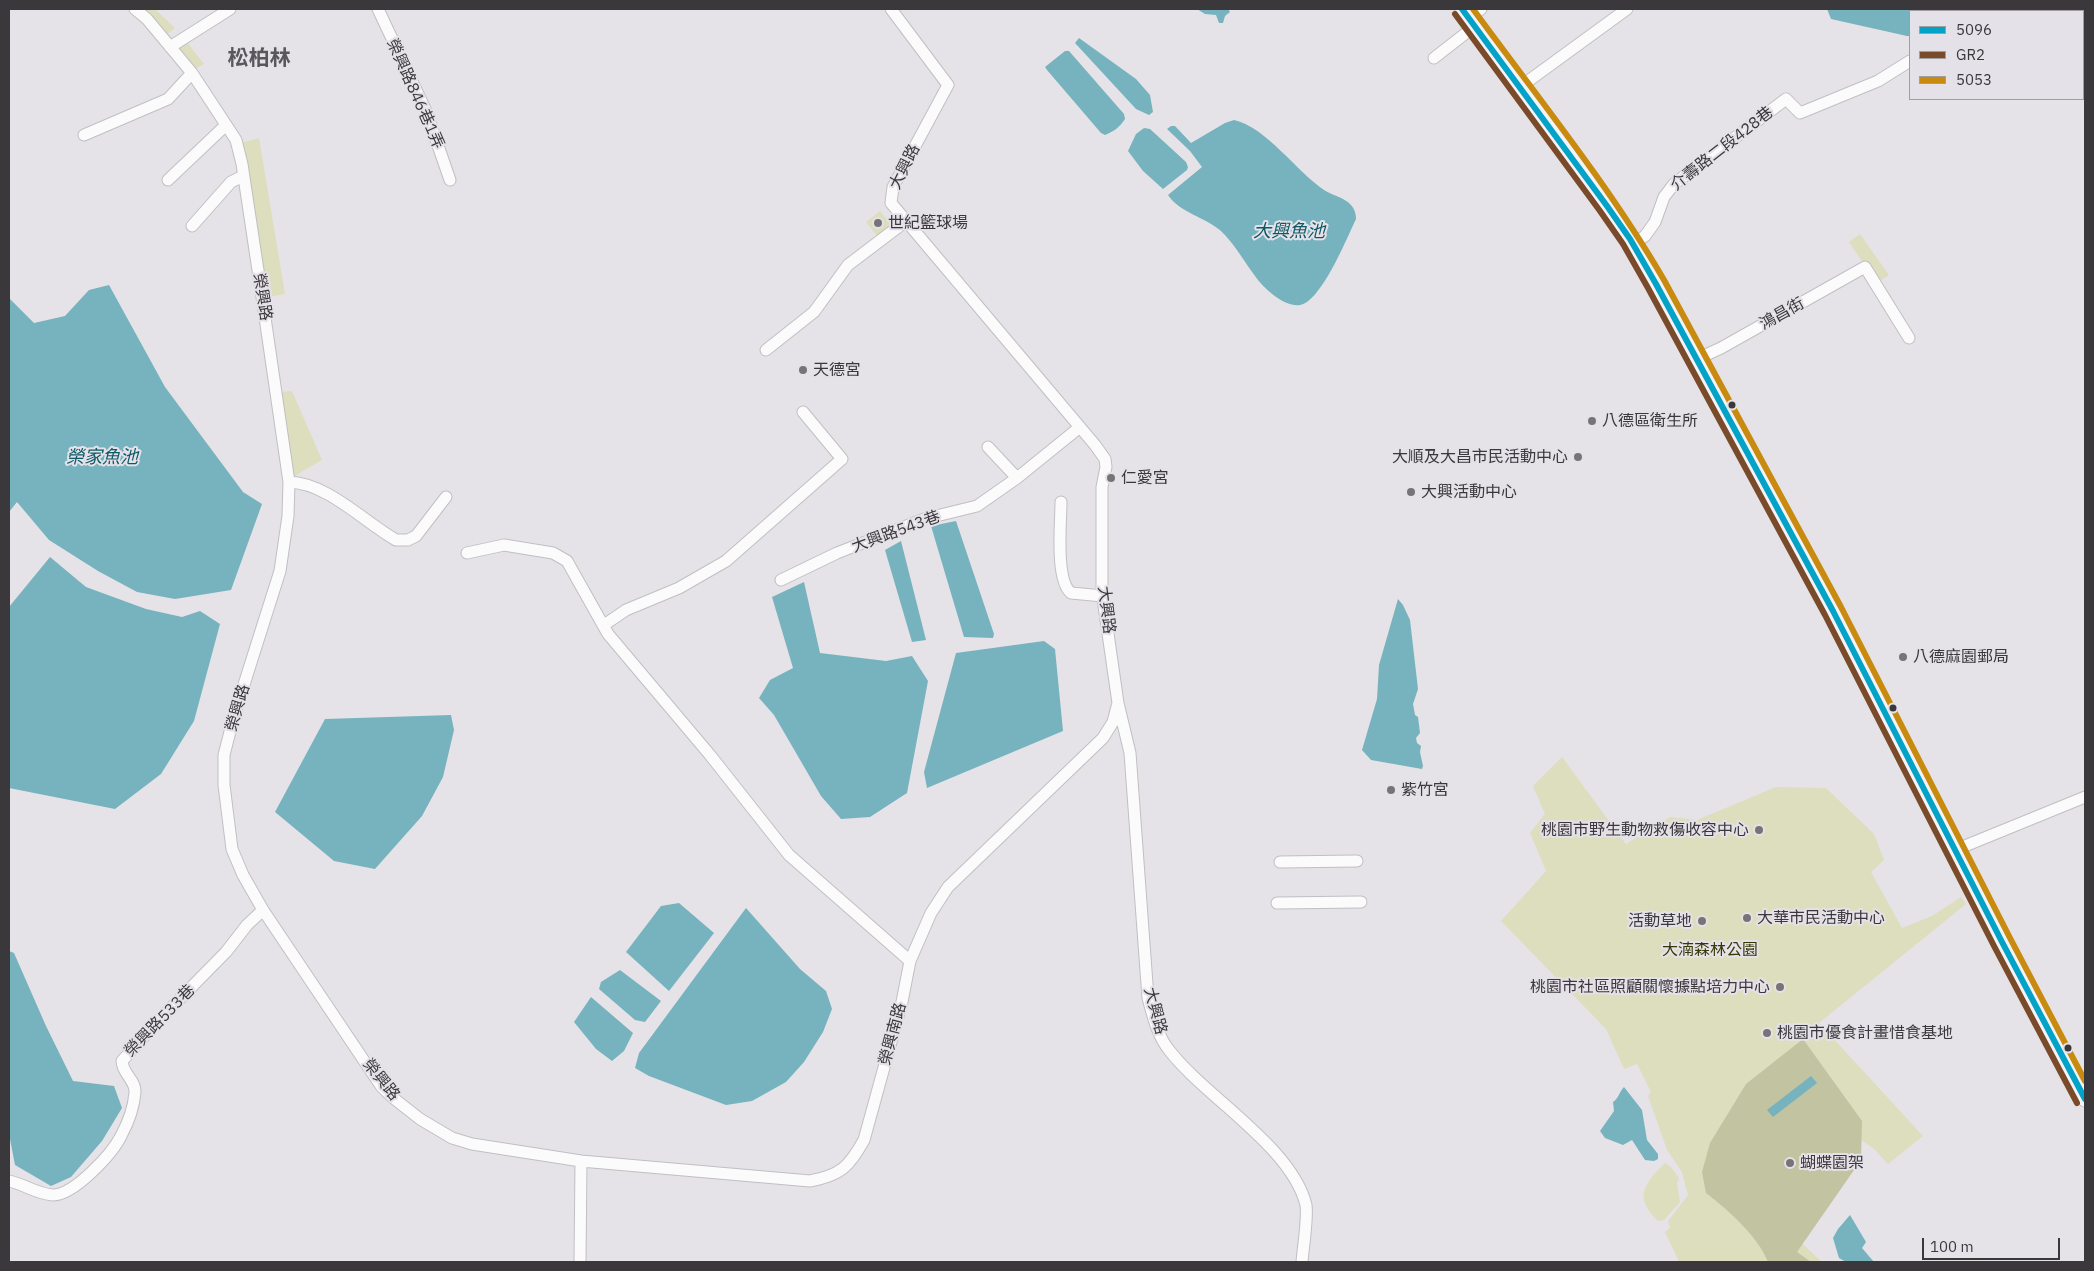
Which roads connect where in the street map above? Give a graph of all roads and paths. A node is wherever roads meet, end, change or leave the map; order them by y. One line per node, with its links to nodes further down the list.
1 (135, 9): 7 (street, 榮興路)
2 (230, 9): 7 (street)
3 (378, 9): 16 (street, 榮興路846巷1弄)
4 (891, 9): 17 (street, 大興路)
5 (1627, 9): 11 (street)
6 (1471, 15): 8 (street); 11 (main road)
7 (170, 47): 10 (street, 榮興路)
8 (1434, 58)
9 (1909, 62): 19 (street, 介壽路二段428巷)
10 (192, 73): 12 (street, 榮興路); 13 (street)
11 (1520, 87): 19 (main road)
12 (226, 125): 14 (street, 榮興路); 15 (street)
13 (84, 135)
14 (244, 176): 18 (street); 27 (street, 榮興路)
15 (168, 180)
16 (450, 180)
17 (906, 221): 21 (street); 24 (street, 大興路)
18 (192, 226)
19 (1633, 244): 22 (main road)
20 (1909, 338): 22 (street, 鴻昌街)
21 (766, 350)
22 (1697, 359): 36 (main road)
23 (803, 412): 33 (street)
24 (1080, 427): 26 (street, 大興路543巷); 32 (street, 大興路)
25 (988, 447): 26 (street)
26 (1017, 478): 31 (street, 大興路543巷)
27 (288, 482): 28 (street); 41 (street, 榮興路)
28 (446, 497)
29 (1060, 502): 32 (street)
30 (467, 553): 33 (street)
31 (782, 580)
32 (1103, 596): 34 (street, 大興路)
33 (604, 626): 42 (street)
34 (1118, 703): 42 (street, 榮興南路); 47 (street, 大興路)
35 (2085, 797): 36 (street)
36 (1955, 850): 43 (main road)
37 (1357, 861): 38 (street)
38 (1280, 862)
39 (1361, 902): 40 (street)
40 (1277, 903)
41 (263, 910): 44 (street, 榮興路); 45 (street, 榮興路533巷)
42 (910, 961): 44 (street, 榮興南路)
43 (2085, 1099)
44 (581, 1161): 46 (street)
45 (9, 1181)
46 (580, 1262)
47 (1302, 1262)

